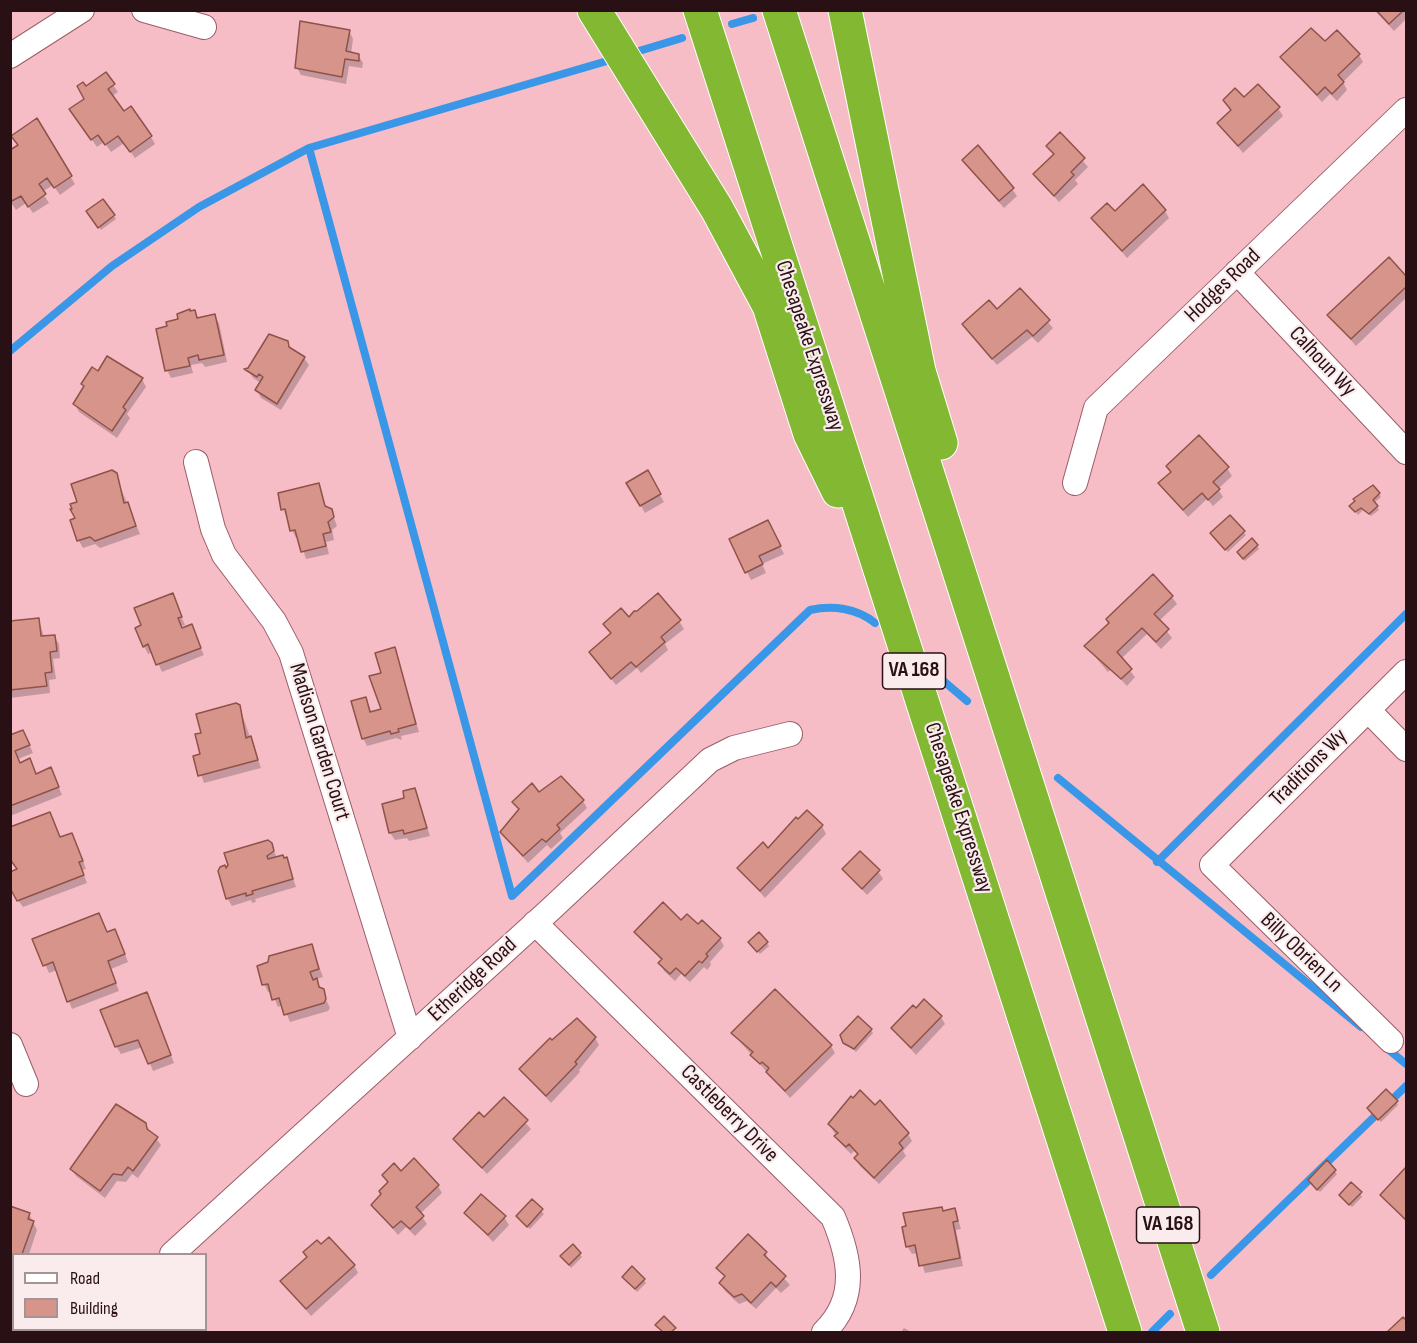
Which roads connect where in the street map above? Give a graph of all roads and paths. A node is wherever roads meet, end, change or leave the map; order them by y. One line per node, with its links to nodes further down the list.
1 (82, 10): 8 (street)
2 (144, 10): 7 (street)
3 (594, 10): 14 (highway)
4 (700, 10): 14 (highway, Chesapeake Expressway / VA 168)
5 (778, 10): 16 (highway, VA 168)
6 (845, 10): 16 (highway)
7 (204, 27)
8 (10, 56)
9 (1407, 110): 10 (street, Hodges Road)
10 (1237, 272): 11 (street, Calhoun Wy); 13 (street, Hodges Road)
11 (1407, 452)
12 (196, 462): 22 (street, Madison Garden Court)
13 (1075, 483)
14 (892, 604): 28 (highway, Chesapeake Expressway / VA 168)
15 (1407, 672): 17 (street, Traditions Wy)
16 (999, 696): 29 (highway, VA 168)
17 (1368, 710): 19 (street); 20 (street, Traditions Wy)
18 (790, 734): 21 (street, Etheridge Road)
19 (1407, 749)
20 (1212, 865): 23 (street, Billy Obrien Ln)
21 (535, 923): 22 (street, Etheridge Road); 27 (street, Castleberry Drive)
22 (410, 1038): 26 (street, Etheridge Road)
23 (1391, 1041)
24 (10, 1045): 25 (street)
25 (26, 1084)
26 (173, 1253)
27 (824, 1332)
28 (1125, 1332)
29 (1203, 1332)

